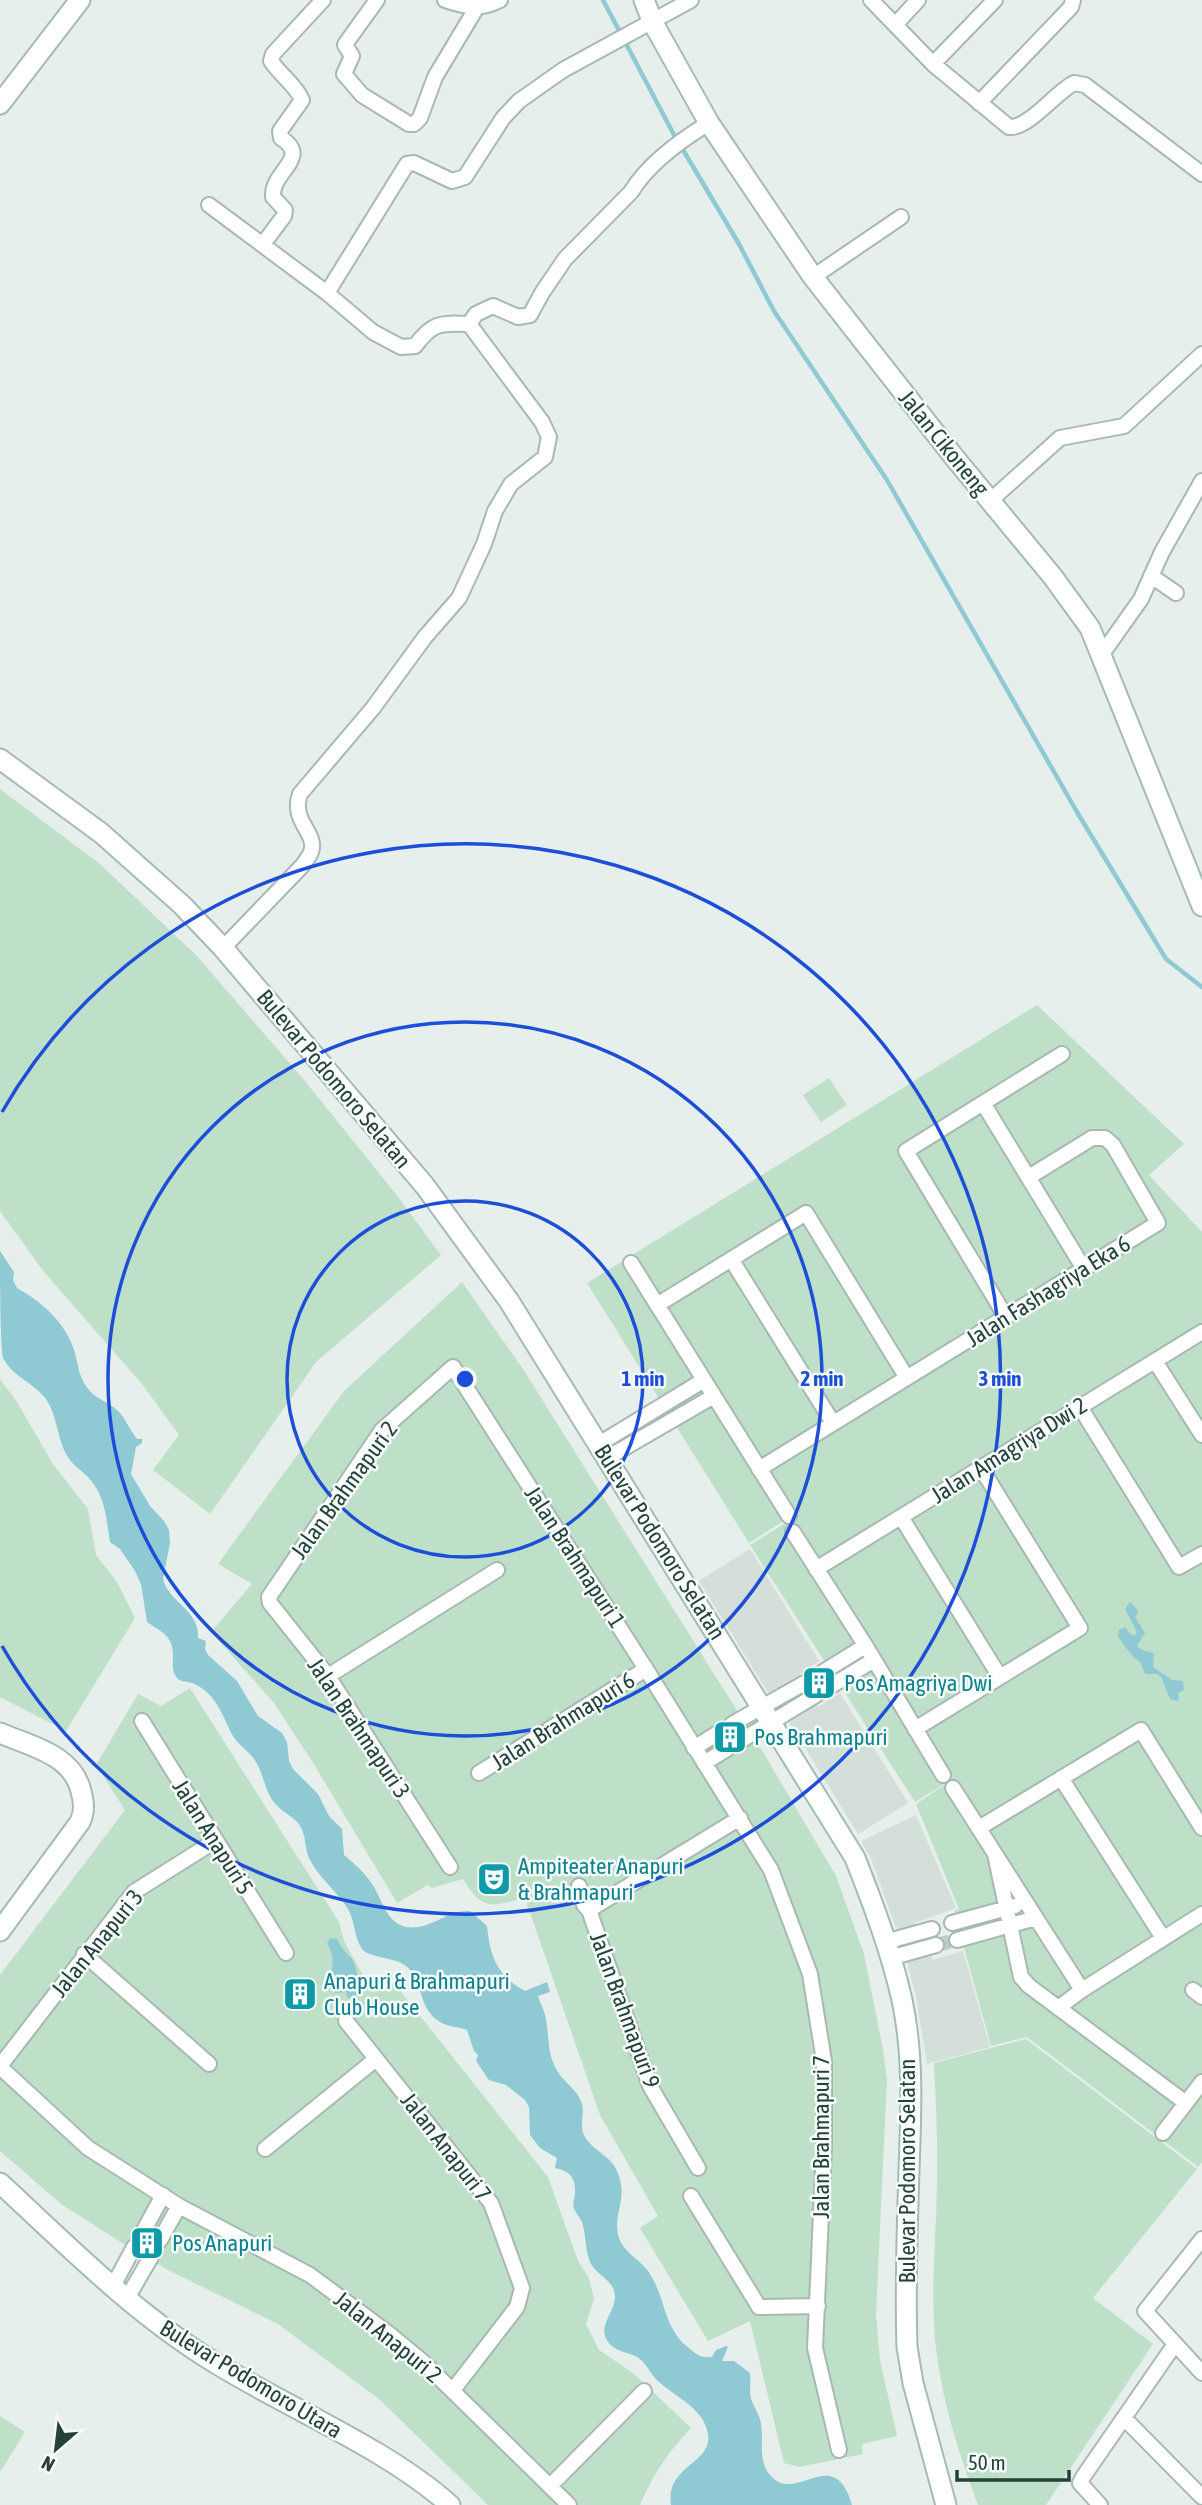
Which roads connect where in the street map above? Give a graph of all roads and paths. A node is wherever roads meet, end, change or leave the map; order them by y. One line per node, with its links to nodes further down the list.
1 (80, 0): 17 (street)
2 (323, 0): 22 (street)
3 (377, 0): 12 (street)
4 (445, 0): 12 (street)
5 (500, 0): 12 (street)
6 (644, 0): 13 (street, Jalan Cikoneng)
7 (691, 0): 13 (street)
8 (870, 0): 14 (street)
9 (918, 0): 14 (street)
10 (995, 0): 15 (street)
11 (1073, 0): 16 (street)
12 (477, 7)
13 (653, 23): 18 (street, Jalan Cikoneng); 24 (street)
14 (895, 25): 15 (street)
15 (933, 64): 16 (street)
16 (979, 103): 19 (street)
17 (0, 104)
18 (709, 124): 23 (street, Jalan Cikoneng); 25 (street)
19 (1202, 174)
20 (209, 205): 22 (street)
21 (901, 217): 23 (street)
22 (263, 244): 24 (street)
23 (813, 278): 28 (street, Jalan Cikoneng)
24 (327, 293): 25 (street)
25 (469, 324): 34 (street)
26 (1202, 354): 28 (street)
27 (1202, 481): 29 (street)
28 (991, 500): 31 (street, Jalan Cikoneng)
29 (1151, 576): 30 (street); 31 (street)
30 (1176, 593)
31 (1100, 651): 33 (street, Jalan Cikoneng)
32 (0, 759): 34 (street, Bulevar Podomoro Selatan)
33 (1202, 906)
34 (223, 948): 52 (street, Bulevar Podomoro Selatan)
35 (1062, 1054): 36 (street)
36 (983, 1103): 37 (street); 42 (street)
37 (1029, 1177): 40 (street); 40 (street, Jalan Fashagriya Eka 6)
38 (731, 1259): 41 (street); 46 (street); 50 (street)
39 (631, 1264): 41 (street)
40 (1084, 1269): 42 (street, Jalan Fashagriya Eka 6)
41 (657, 1306): 47 (street)
42 (1006, 1317): 46 (street, Jalan Fashagriya Eka 6)
43 (1202, 1332): 44 (street, Jalan Amagriya Dwi 2)
44 (1155, 1361): 49 (street, Jalan Amagriya Dwi 2); 51 (street)
45 (454, 1368): 61 (street, Jalan Brahmapuri 2); 64 (street, Jalan Brahmapuri 1)
46 (907, 1378): 50 (street, Jalan Fashagriya Eka 6)
47 (704, 1381): 48 (street); 52 (street)
48 (714, 1396): 52 (street); 54 (street)
49 (1080, 1406): 53 (street, Jalan Amagriya Dwi 2); 58 (street)
50 (833, 1423): 54 (street, Jalan Fashagriya Eka 6)
51 (1202, 1435)
52 (603, 1451): 71 (street, Bulevar Podomoro Selatan)
53 (981, 1468): 56 (street, Jalan Amagriya Dwi 2); 67 (street)
54 (759, 1469): 55 (street)
55 (789, 1516)
56 (901, 1517): 59 (street, Jalan Amagriya Dwi 2); 67 (street)
57 (793, 1532): 59 (street)
58 (1202, 1554)
59 (816, 1569): 62 (street)
60 (497, 1570): 66 (street)
61 (271, 1592): 66 (street, Jalan Brahmapuri 3)
62 (865, 1646): 63 (street); 65 (street)
63 (874, 1660): 69 (street); 74 (street)
64 (646, 1669): 78 (street, Jalan Brahmapuri 1); 81 (street, Jalan Brahmapuri 6)
65 (823, 1672)
66 (328, 1676): 90 (street, Jalan Brahmapuri 3)
67 (1000, 1677): 74 (street)
68 (808, 1681): 71 (street)
69 (831, 1686)
70 (816, 1695): 71 (street)
71 (766, 1715): 73 (street); 77 (street); 104 (street, Bulevar Podomoro Selatan)
72 (142, 1721): 88 (street, Jalan Anapuri 5)
73 (732, 1724)
74 (915, 1729): 82 (street)
75 (0, 1733): 100 (street)
76 (718, 1733): 78 (street)
77 (742, 1740)
78 (694, 1748): 80 (street, Jalan Brahmapuri 1)
79 (727, 1749): 80 (street)
80 (704, 1763): 85 (street, Jalan Brahmapuri 7)
81 (479, 1773)
82 (943, 1775)
83 (1061, 1778): 86 (street); 87 (street); 101 (street)
84 (953, 1788): 87 (street)
85 (740, 1818): 94 (street); 128 (street, Jalan Brahmapuri 7)
86 (1202, 1828)
87 (979, 1829): 89 (street)
88 (215, 1841): 105 (street, Jalan Anapuri 5); 106 (street, Jalan Anapuri 3)
89 (995, 1854): 92 (street); 93 (street)
90 (450, 1867)
91 (579, 1886): 94 (street, Jalan Brahmapuri 9)
92 (1026, 1903): 93 (street); 96 (street)
93 (1008, 1908): 97 (street); 98 (street)
94 (589, 1910): 117 (street, Jalan Brahmapuri 9)
95 (1202, 1914): 101 (street)
96 (1036, 1918): 98 (street); 107 (street)
97 (953, 1923)
98 (1011, 1926): 102 (street); 108 (street)
99 (932, 1929): 104 (street)
100 (0, 1931)
101 (1163, 1938): 107 (street)
102 (957, 1940)
103 (936, 1945): 104 (street)
104 (887, 1950): 139 (street, Bulevar Podomoro Selatan)
105 (286, 1953)
106 (85, 1955): 111 (street); 112 (street, Jalan Anapuri 3)
107 (1082, 1990): 108 (street)
108 (1058, 2008): 114 (street)
109 (346, 2021): 110 (street, Jalan Anapuri 7)
110 (376, 2059): 116 (street); 131 (street, Jalan Anapuri 7)
111 (209, 2064)
112 (0, 2067): 119 (street, Jalan Anapuri 2)
113 (1202, 2082): 114 (street)
114 (1186, 2103): 115 (street)
115 (1163, 2133)
116 (265, 2149)
117 (698, 2168)
118 (0, 2183): 127 (street, Bulevar Podomoro Utara)
119 (163, 2195): 121 (street, Jalan Anapuri 2); 122 (street)
120 (691, 2196): 128 (street)
121 (179, 2206): 123 (street); 131 (street, Jalan Anapuri 2)
122 (144, 2230)
123 (160, 2240)
124 (134, 2247): 127 (street)
125 (1199, 2248): 129 (street)
126 (151, 2257): 127 (street)
127 (119, 2294): 137 (street, Bulevar Podomoro Utara)
128 (818, 2306): 134 (street, Jalan Brahmapuri 7)
129 (1175, 2344): 130 (street); 133 (street)
130 (1202, 2373)
131 (453, 2390): 135 (street, Jalan Anapuri 2)
132 (644, 2390): 135 (street)
133 (1124, 2418): 136 (street); 140 (street)
134 (839, 2450)
135 (550, 2486): 138 (street, Jalan Anapuri 2)
136 (1202, 2497)
137 (450, 2505)
138 (569, 2505)
139 (946, 2505)
140 (1100, 2505)

